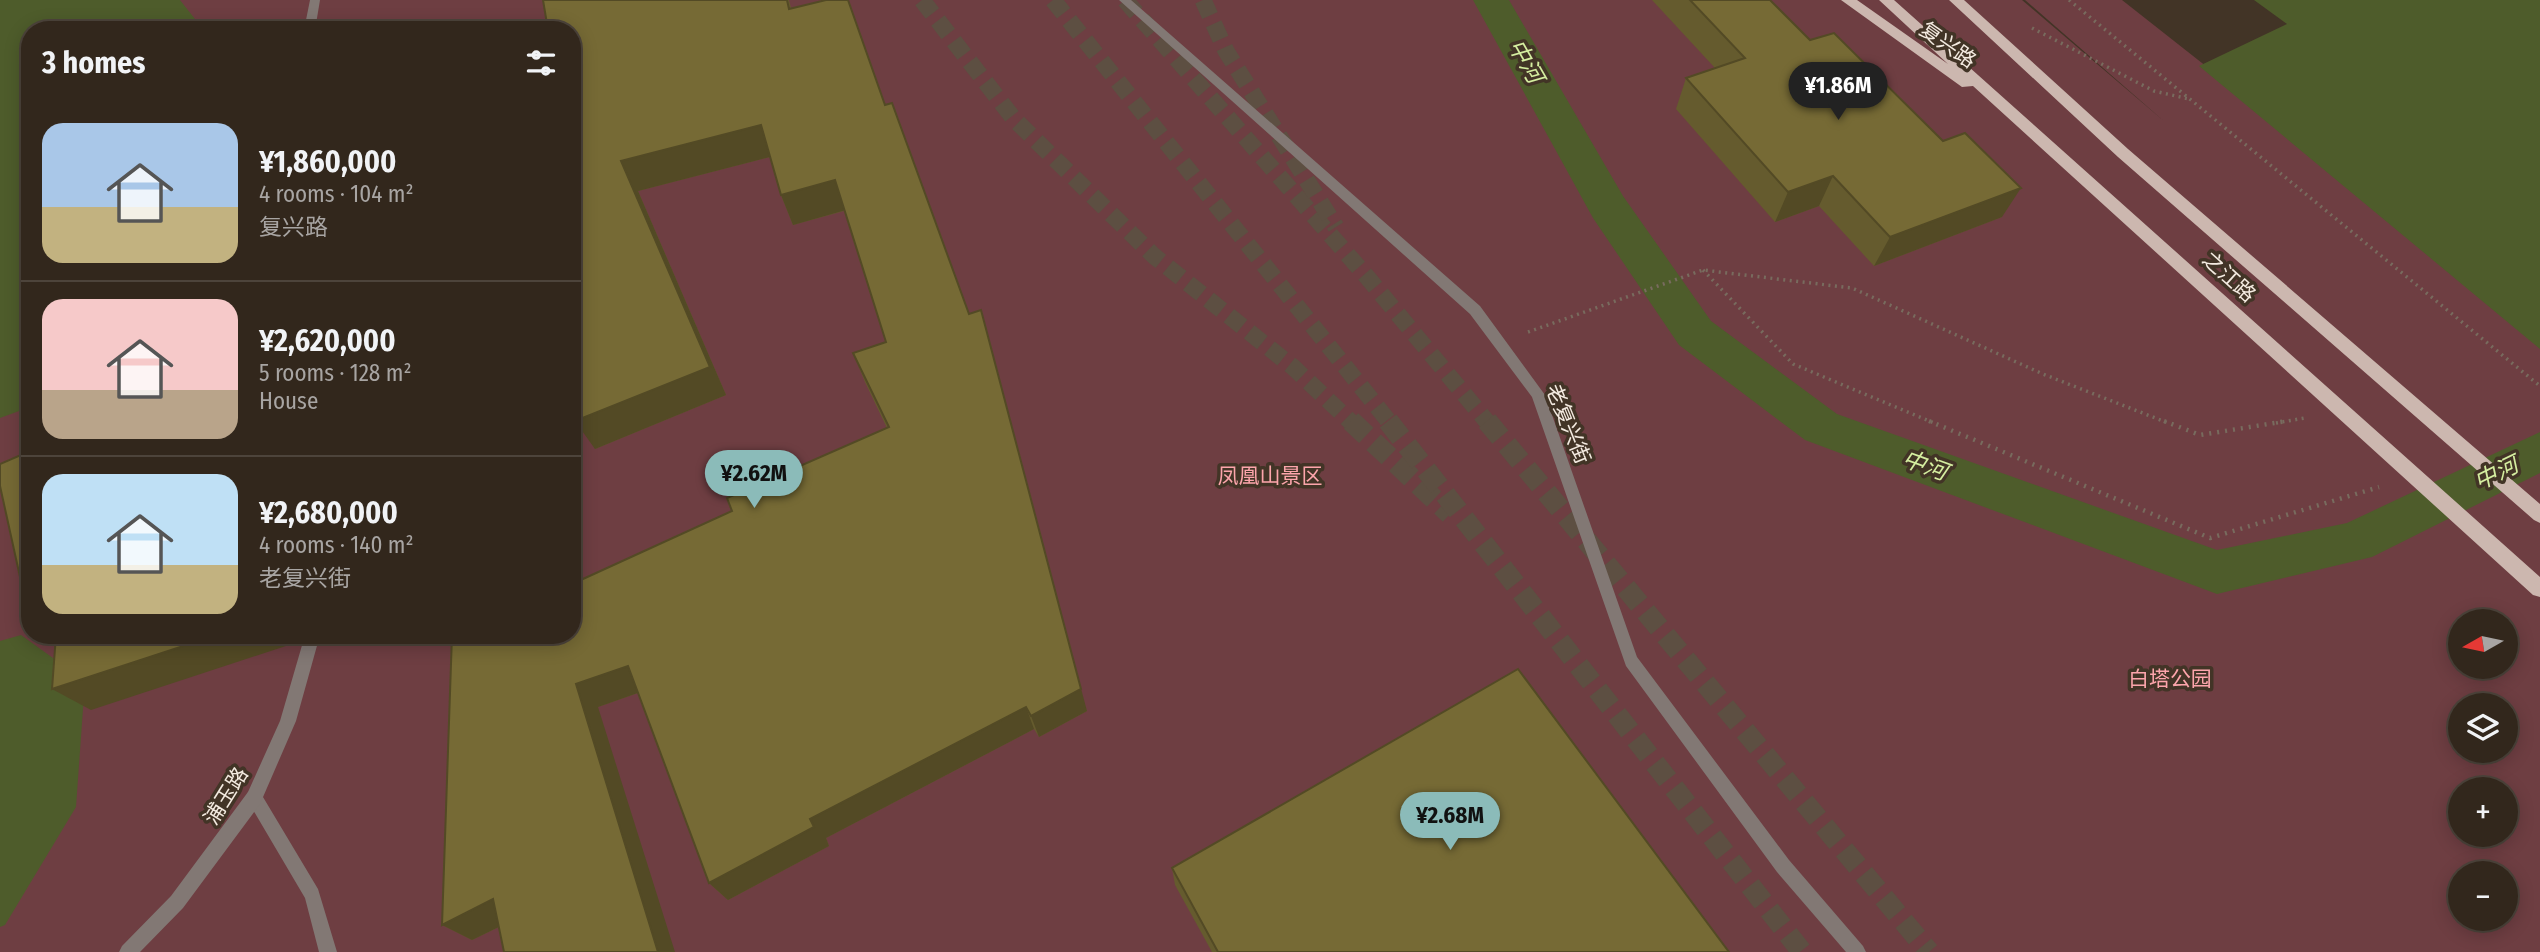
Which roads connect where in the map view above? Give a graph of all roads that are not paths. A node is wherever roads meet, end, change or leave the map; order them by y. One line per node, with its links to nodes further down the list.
1 (315, 0): 6 (street)
2 (1124, 0): 14 (street, 老复兴街)
3 (1848, 0): 7 (main road, 复兴路)
4 (1886, 0): 7 (main road, 之江路)
5 (1956, 0): 8 (main road, 之江路)
6 (312, 21)
7 (2025, 123): 9 (main road, 之江路)
8 (2540, 515)
9 (2540, 589)
10 (310, 644): 11 (street, 浦玉路)
11 (254, 798): 12 (street, 浦玉路); 13 (street)
12 (128, 952)
13 (328, 952)
14 (1857, 952)

